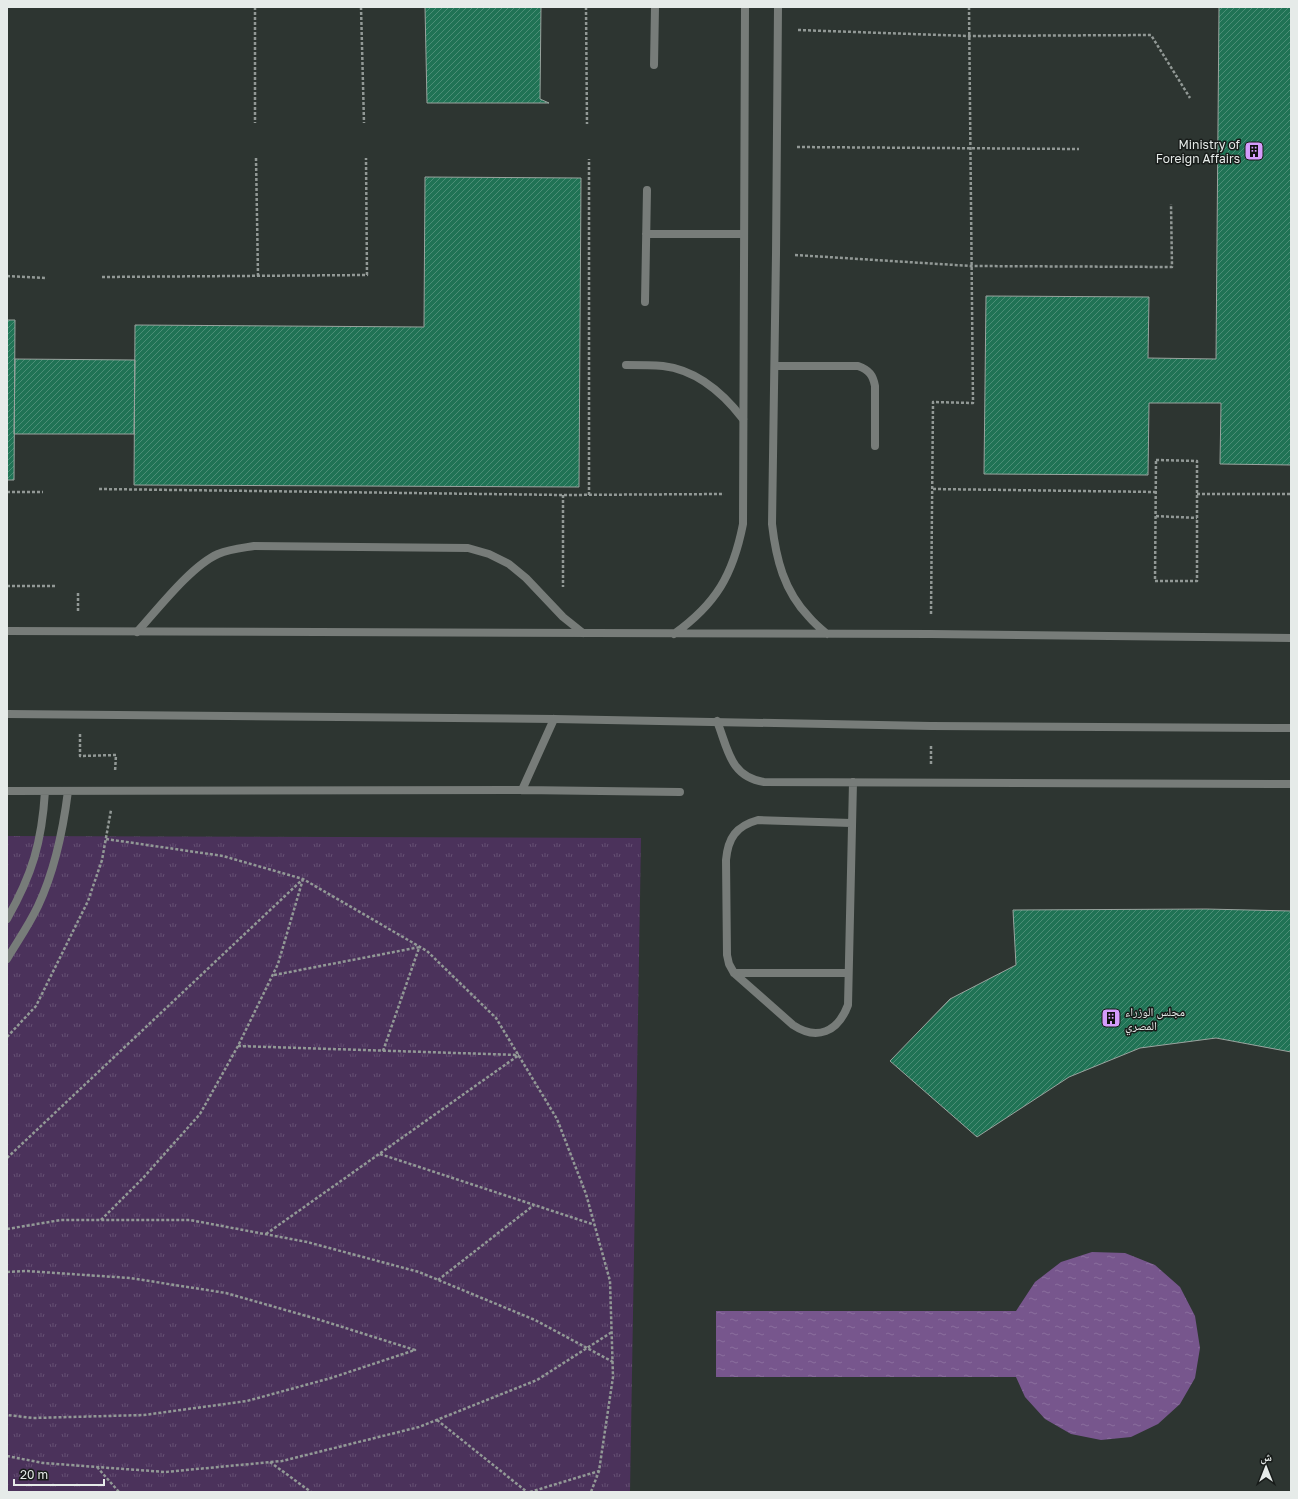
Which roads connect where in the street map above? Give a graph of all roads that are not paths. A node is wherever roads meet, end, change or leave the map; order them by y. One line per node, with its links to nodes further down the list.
1 (655, 7): 4 (street)
2 (745, 7): 7 (street)
3 (778, 7): 10 (street)
4 (654, 65)
5 (647, 190): 6 (street)
6 (646, 234): 7 (street); 8 (street)
7 (744, 234): 11 (street)
8 (645, 302)
9 (626, 365): 11 (street)
10 (775, 366): 12 (street); 17 (street)
11 (743, 419): 16 (street)
12 (874, 446)
13 (7, 631): 14 (street)
14 (137, 632): 15 (street); 15 (street)
15 (584, 633): 16 (street)
16 (674, 634): 17 (street)
17 (827, 634): 18 (street)
18 (1291, 638)
19 (7, 714): 20 (street)
20 (554, 719): 21 (street); 25 (street)
21 (717, 721): 22 (street); 23 (street)
22 (1291, 728)
23 (853, 782): 24 (street); 30 (street)
24 (1291, 784)
25 (522, 790): 28 (street); 29 (street)
26 (7, 791): 27 (street)
27 (45, 791): 28 (street); 31 (street)
28 (68, 791): 32 (street)
29 (680, 792)
30 (851, 823): 33 (street); 34 (street)
31 (7, 919)
32 (7, 959)
33 (734, 973): 34 (street); 34 (street)
34 (848, 973)

